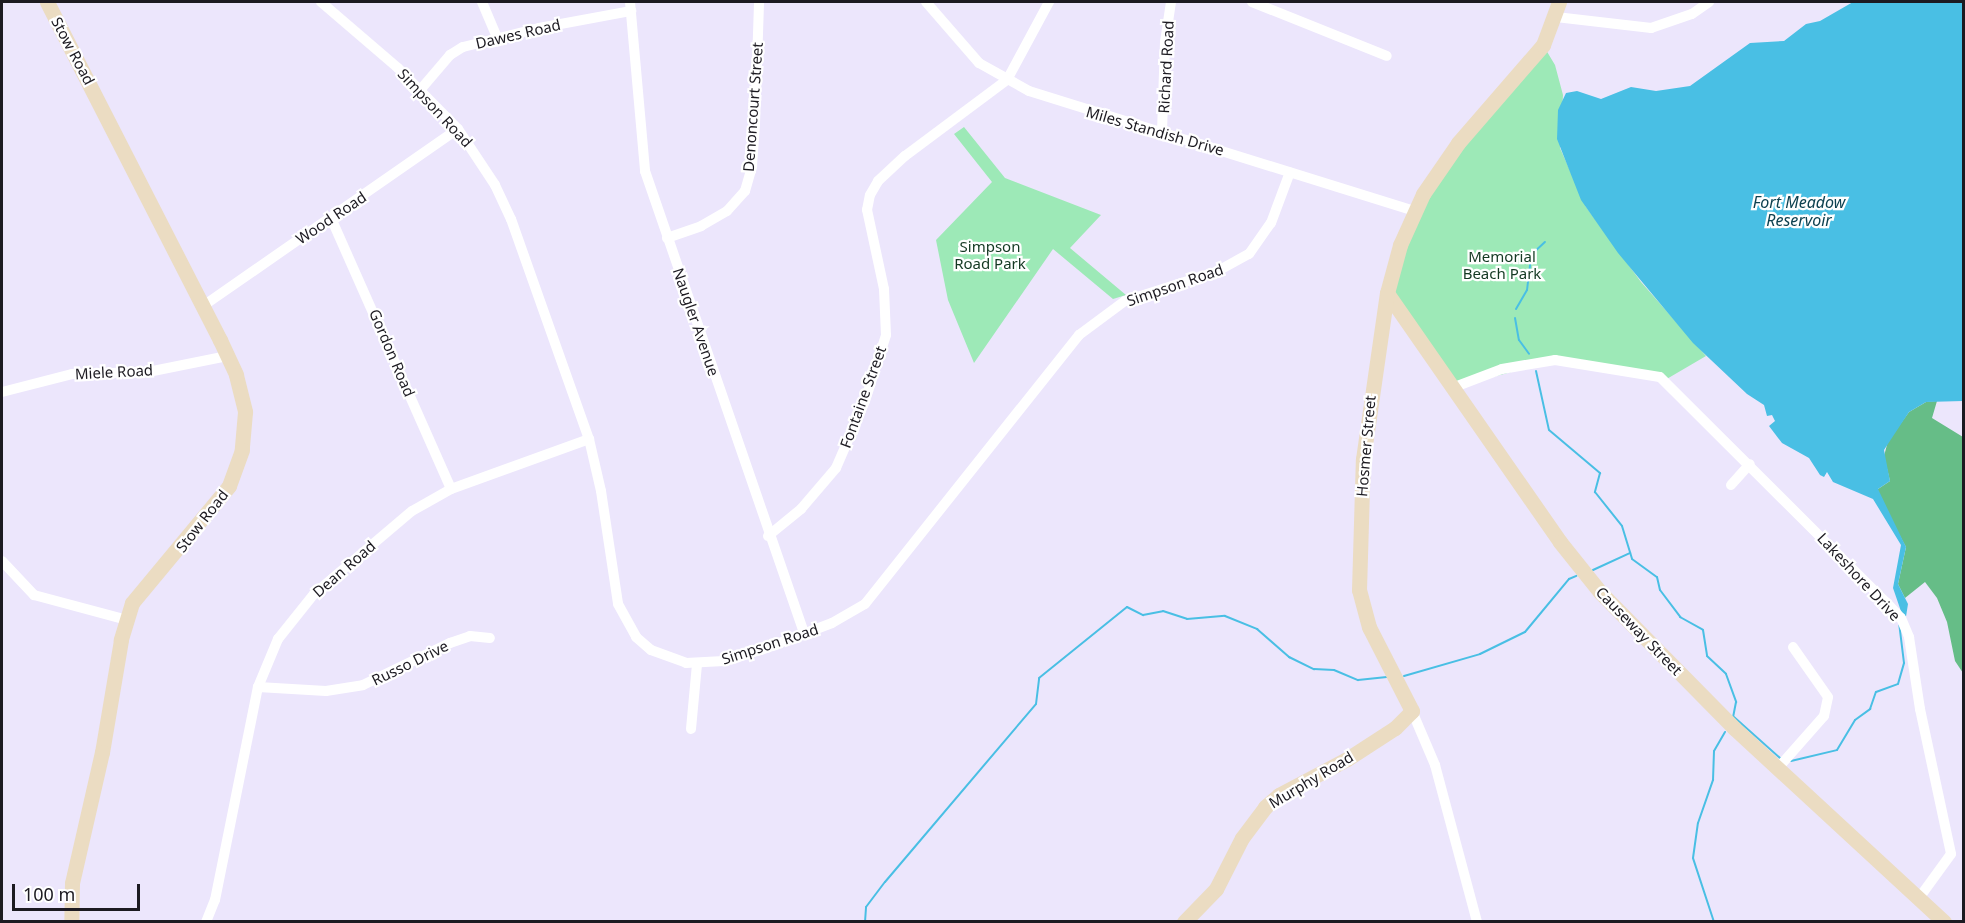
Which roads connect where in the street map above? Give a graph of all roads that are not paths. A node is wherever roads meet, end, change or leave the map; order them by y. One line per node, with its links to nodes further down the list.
1 (47, 2): 24 (street, Stow Road)
2 (321, 2): 16 (street, Simpson Road)
3 (482, 2): 13 (street)
4 (759, 2): 22 (street, Denoncourt Street)
5 (926, 2): 15 (street, Miles Standish Drive)
6 (1050, 2): 15 (street)
7 (1172, 2): 18 (street, Richard Road)
8 (1252, 2): 14 (street)
9 (1559, 2): 12 (street, Hosmer Street)
10 (1709, 2): 12 (street)
11 (631, 6): 13 (street, Dawes Road); 22 (street, Naugler Avenue)
12 (1556, 18): 20 (street, Hosmer Street)
13 (497, 38): 16 (street, Dawes Road)
14 (1388, 56)
15 (1007, 80): 18 (street, Miles Standish Drive); 32 (street, Fontaine Street)
16 (421, 89): 17 (street, Simpson Road)
17 (458, 129): 21 (street, Wood Road); 28 (street, Simpson Road)
18 (1162, 132): 19 (street, Miles Standish Drive)
19 (1290, 172): 20 (street, Miles Standish Drive); 35 (street, Simpson Road)
20 (1414, 211): 23 (street, Hosmer Street)
21 (331, 218): 24 (street, Wood Road); 31 (street, Gordon Road)
22 (667, 238): 32 (street, Naugler Avenue)
23 (1387, 293): 26 (street, Causeway Street); 40 (street, Hosmer Street)
24 (203, 306): 25 (street, Stow Road)
25 (227, 356): 27 (street, Miele Road); 34 (street, Stow Road)
26 (1452, 388): 29 (street, Lakeshore Drive); 42 (street, Causeway Street)
27 (2, 392)
28 (589, 439): 31 (street, Dean Road); 38 (street, Simpson Road)
29 (1750, 464): 30 (street); 43 (street, Lakeshore Drive)
30 (1731, 485)
31 (451, 489): 39 (street, Dean Road)
32 (768, 536): 35 (street, Naugler Avenue)
33 (2, 561): 34 (street)
34 (127, 620): 44 (street, Stow Road)
35 (804, 633): 38 (street, Simpson Road)
36 (490, 638): 39 (street, Russo Drive)
37 (1792, 647): 42 (street)
38 (697, 664): 41 (street)
39 (258, 687): 45 (street, Dean Road)
40 (1412, 711): 46 (street, Murphy Road); 47 (street, Hosmer Street)
41 (691, 729)
42 (1779, 767): 43 (street, Causeway Street)
43 (1918, 898): 48 (street, Causeway Street)
44 (71, 921)
45 (206, 921)
46 (1184, 921)
47 (1477, 921)
48 (1944, 921)

